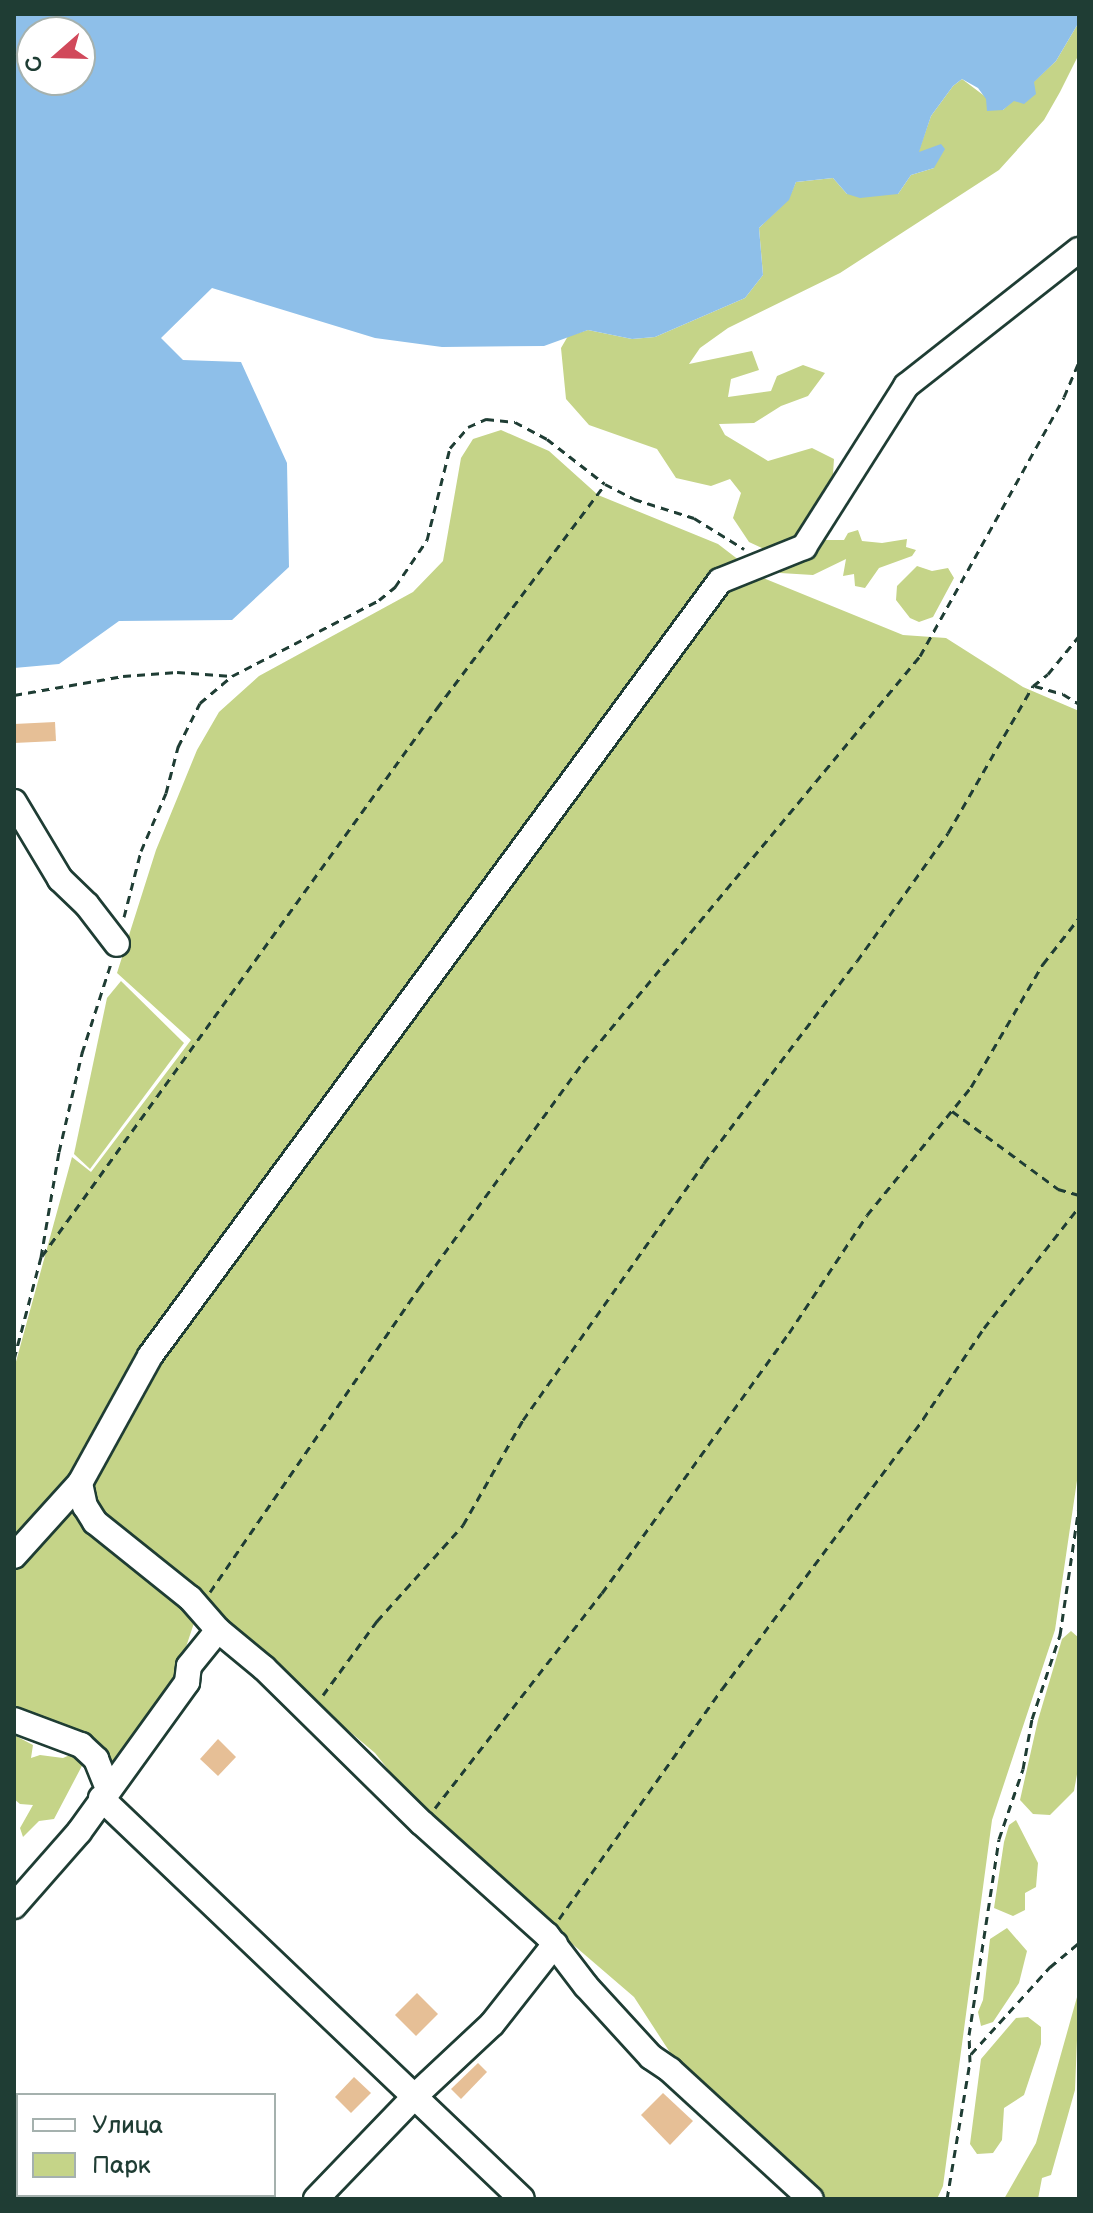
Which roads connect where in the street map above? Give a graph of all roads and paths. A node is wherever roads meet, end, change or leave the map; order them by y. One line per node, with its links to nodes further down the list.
1 (1079, 250): 4 (lane)
2 (1079, 362): 21 (path)
3 (605, 484): 4 (path); 6 (path); 16 (path)
4 (762, 563): 18 (lane)
5 (1079, 636): 7 (path)
6 (232, 676): 8 (path); 12 (path)
7 (1033, 686): 9 (path); 23 (path)
8 (14, 695)
9 (1079, 704)
10 (14, 802): 12 (lane)
11 (1079, 918): 13 (path)
12 (117, 944): 16 (path)
13 (952, 1111): 14 (path); 26 (path)
14 (1079, 1195)
15 (1079, 1207): 28 (path)
16 (41, 1257): 17 (path)
17 (14, 1359)
18 (80, 1483): 20 (lane); 21 (lane)
19 (1079, 1506): 30 (path)
20 (14, 1556)
21 (201, 1610): 22 (lane)
22 (218, 1630): 23 (lane); 25 (lane)
23 (309, 1713): 26 (lane)
24 (14, 1720): 25 (lane)
25 (104, 1793): 27 (lane); 31 (lane)
26 (422, 1823): 28 (lane)
27 (14, 1906)
28 (551, 1939): 31 (lane); 34 (lane)
29 (1079, 1943): 30 (path)
30 (971, 2054): 35 (path)
31 (416, 2095): 32 (lane); 33 (lane)
32 (316, 2199)
33 (522, 2199)
34 (811, 2199)
35 (947, 2199)

